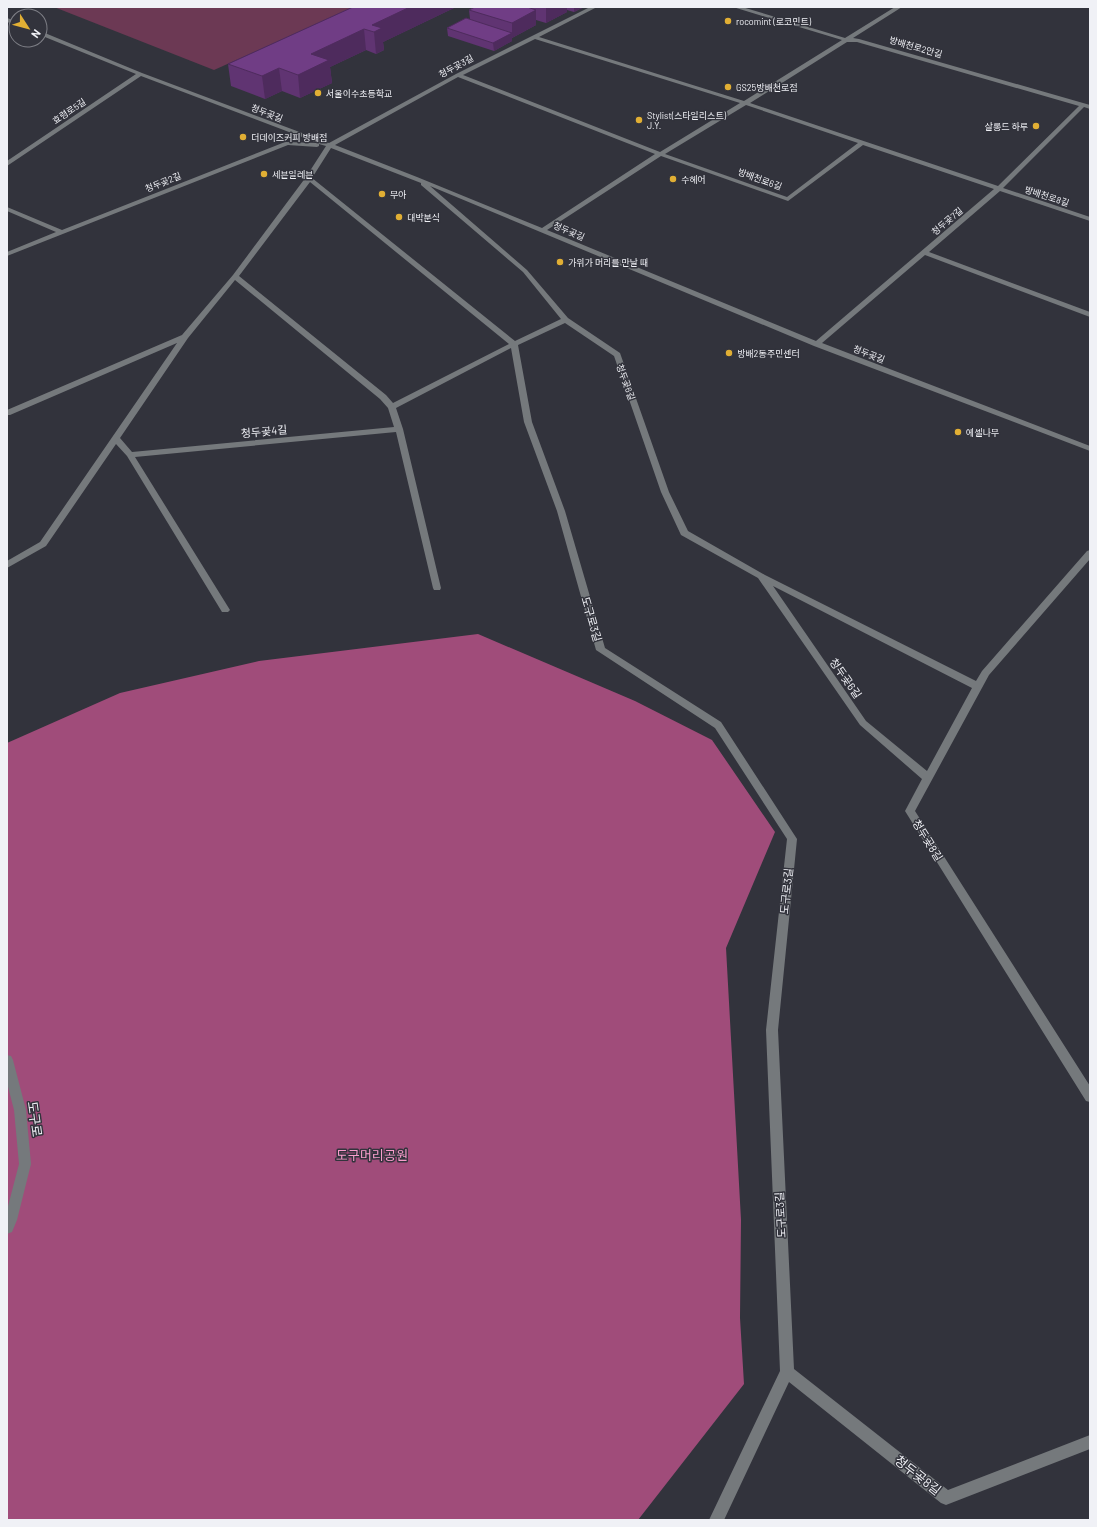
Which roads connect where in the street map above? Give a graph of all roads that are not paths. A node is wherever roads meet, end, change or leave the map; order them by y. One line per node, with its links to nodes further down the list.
1 (594, 7): 5 (street, 청두곶3길)
2 (736, 7): 6 (street, 방배천로2안길)
3 (899, 7): 6 (street)
4 (48, 36): 7 (street, 청두곶길)
5 (534, 37): 8 (street, 청두곶3길); 9 (street)
6 (846, 40): 9 (street); 10 (street, 방배천로2안길)
7 (140, 74): 12 (street, 청두곶길); 14 (street, 효령로5길)
8 (458, 75): 12 (street, 청두곶3길); 13 (street, 방배천로6길)
9 (745, 104): 11 (street); 13 (street)
10 (1087, 106): 17 (street, 청두곶7길)
11 (862, 143): 13 (street, 방배천로6길); 17 (street)
12 (329, 146): 15 (street); 16 (street, 청두곶길); 21 (street, 청두곶2길)
13 (660, 154): 20 (street)
14 (7, 164)
15 (309, 178): 24 (street); 28 (street)
16 (415, 178): 20 (street, 청두곶길); 26 (street, 청두곶6길)
17 (998, 189): 19 (street, 방배천로8길); 22 (street, 청두곶7길)
18 (7, 209): 21 (street)
19 (1090, 219)
20 (543, 230): 29 (street, 청두곶길)
21 (61, 232): 23 (street, 청두곶2길)
22 (924, 252): 25 (street); 29 (street, 청두곶7길)
23 (7, 254)
24 (235, 276): 27 (street); 30 (street)
25 (1090, 315)
26 (565, 320): 28 (street); 38 (street, 청두곶6길)
27 (185, 337): 31 (street); 33 (street)
28 (514, 344): 30 (street); 46 (street, 도구로3길)
29 (817, 344): 34 (street, 청두곶길)
30 (392, 407): 32 (street)
31 (7, 413)
32 (399, 429): 35 (street, 청두곶4길); 39 (street)
33 (116, 439): 35 (street); 37 (street)
34 (1090, 449)
35 (130, 455): 40 (street)
36 (1090, 553): 41 (street, 청두곶8길)
37 (7, 565)
38 (761, 576): 41 (street, 청두곶6길); 42 (street, 청두곶6길)
39 (437, 588)
40 (225, 610)
41 (977, 686): 42 (street, 청두곶8길)
42 (928, 778): 44 (street, 청두곶8길)
43 (7, 1060): 45 (street, 도구로)
44 (1090, 1097)
45 (7, 1228)
46 (787, 1372): 47 (street, 청두곶8길); 48 (street, 도구로3길)
47 (1090, 1442)
48 (716, 1520)

